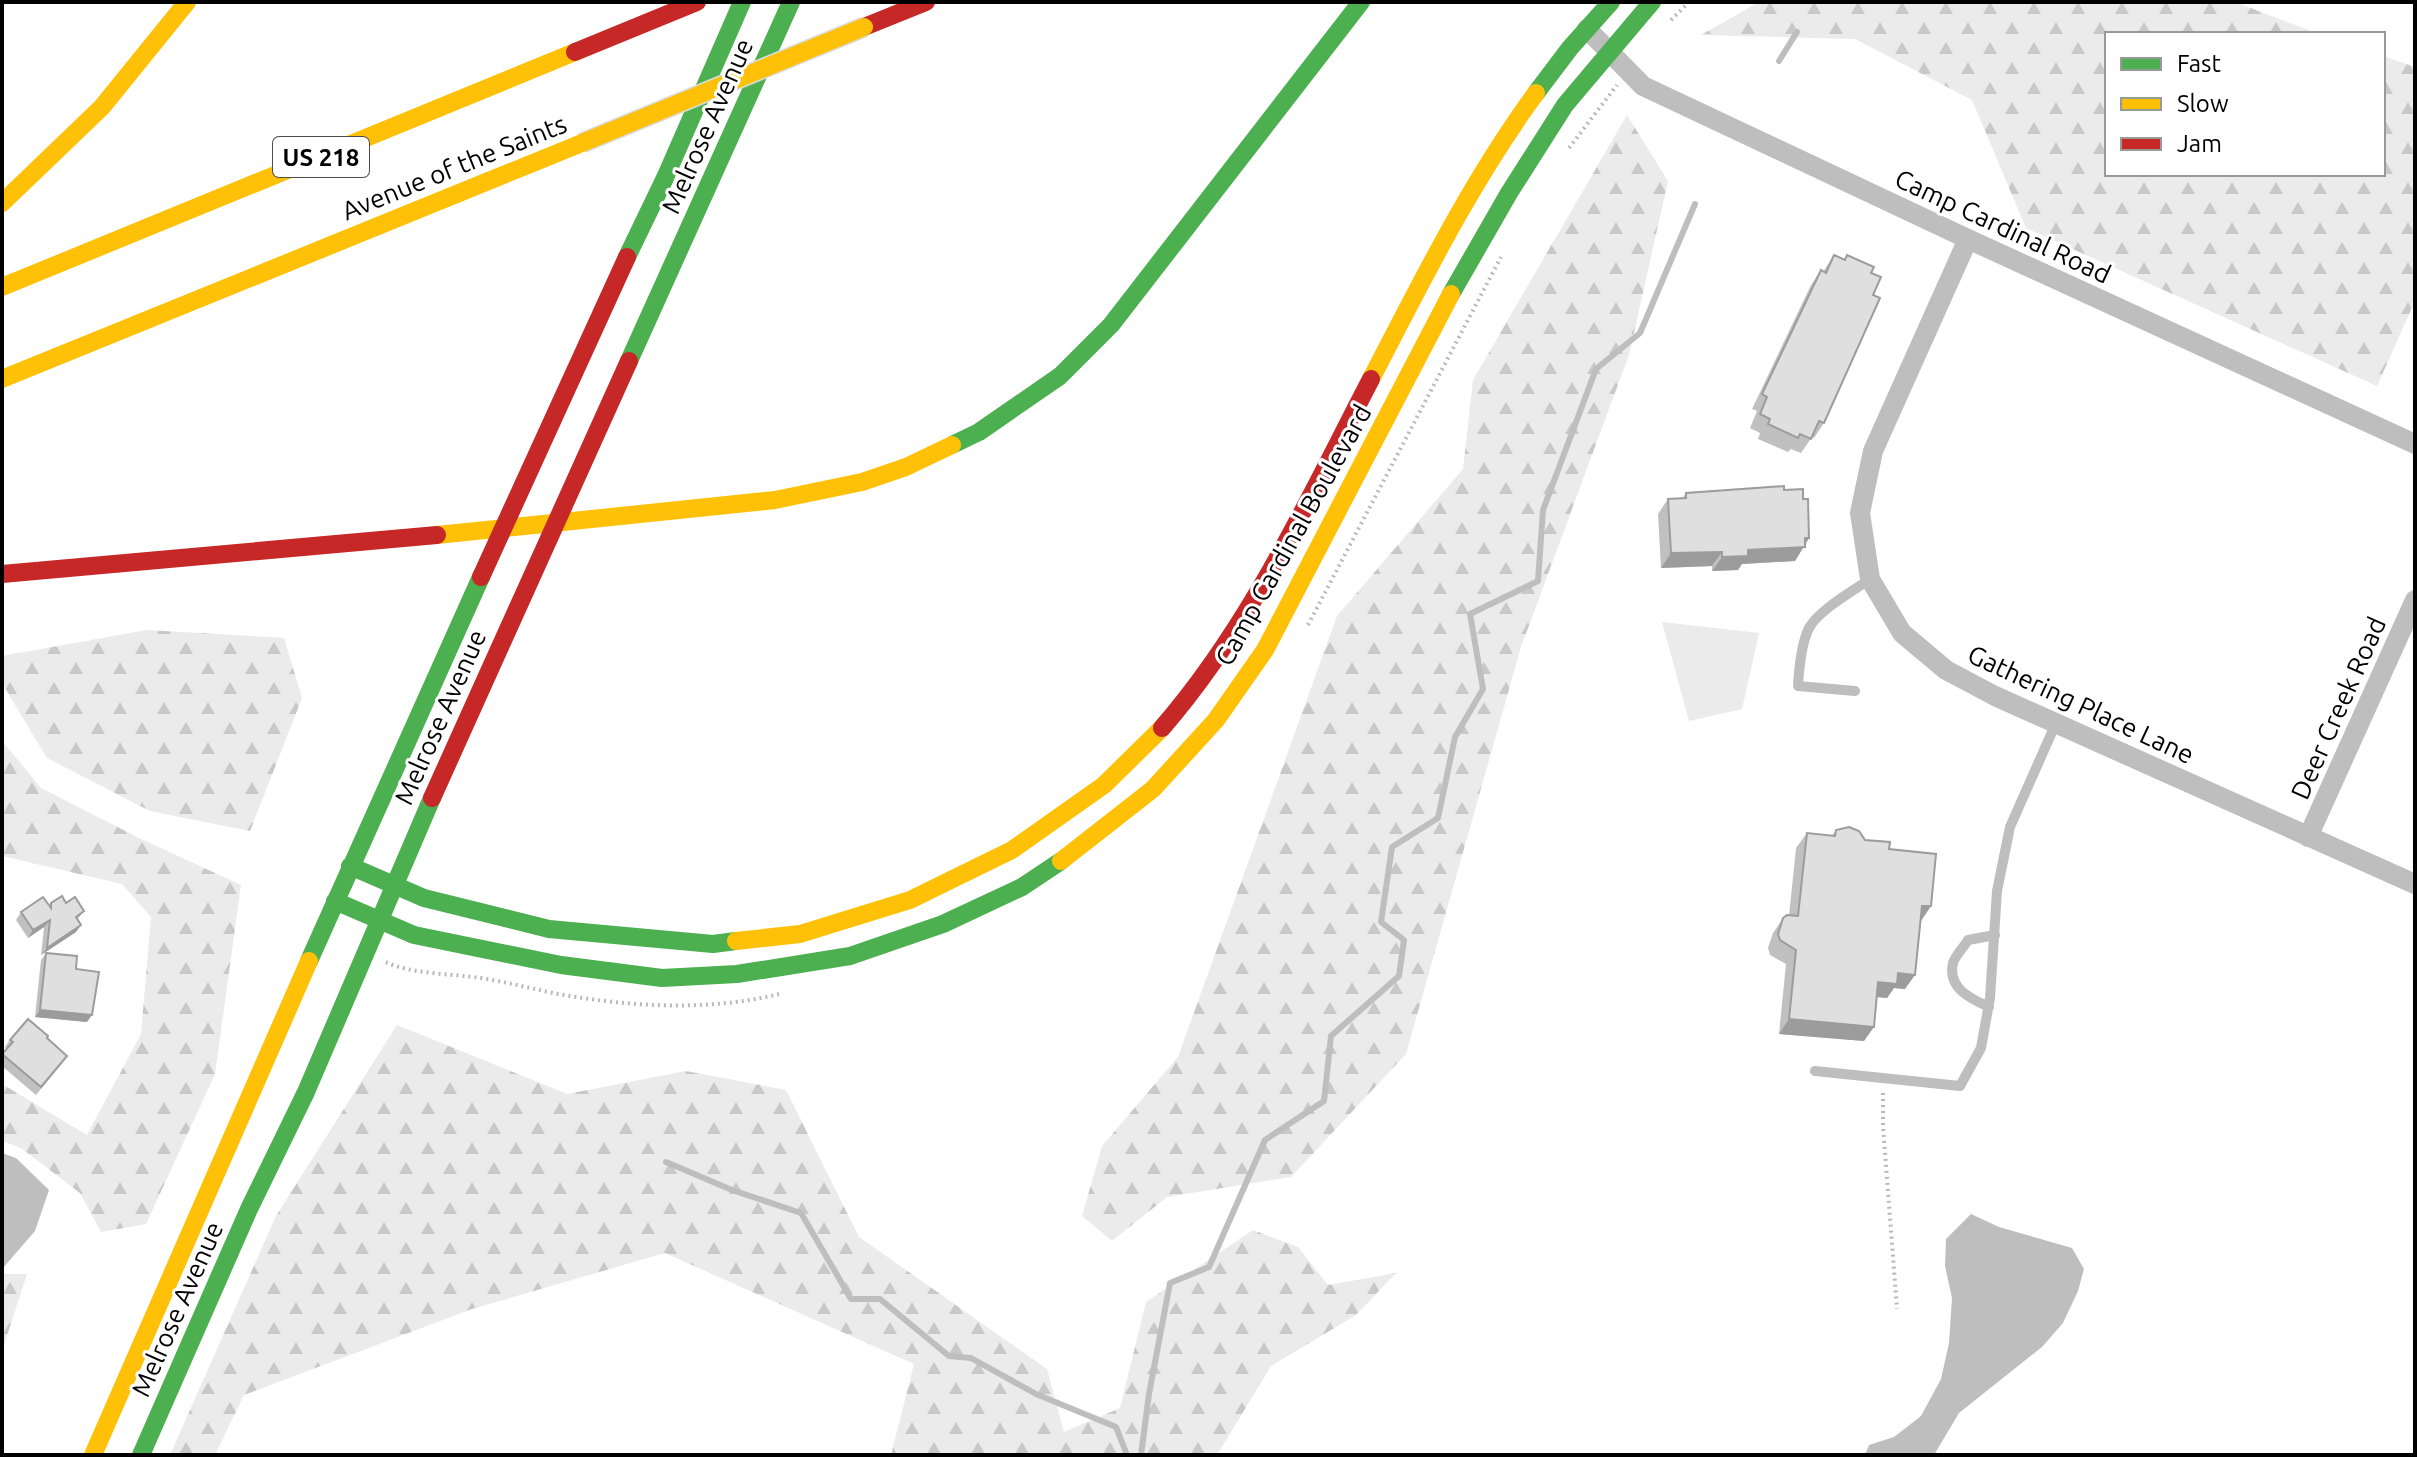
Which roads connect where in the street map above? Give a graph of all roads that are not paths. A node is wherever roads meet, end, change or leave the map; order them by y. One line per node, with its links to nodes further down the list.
1 (187, 2): 11 (main road)
2 (697, 2): 13 (main road, US 218)
3 (742, 2): 17 (main road, Melrose Avenue)
4 (791, 2): 16 (main road, Melrose Avenue)
5 (926, 2): 14 (main road, Avenue of the Saints, bridge)
6 (1361, 2): 16 (main road)
7 (1611, 2): 9 (main road, Camp Cardinal Boulevard)
8 (1652, 2): 10 (main road, Camp Cardinal Boulevard)
9 (1587, 29): 10 (street, Camp Cardinal Road); 26 (main road, Camp Cardinal Boulevard)
10 (1609, 51): 12 (street, Camp Cardinal Road); 28 (main road, Camp Cardinal Boulevard)
11 (2, 203)
12 (1968, 239): 15 (street, Camp Cardinal Road); 19 (street, Gathering Place Lane)
13 (2, 287)
14 (2, 379)
15 (2415, 444)
16 (555, 525): 17 (main road); 26 (main road, Melrose Avenue)
17 (502, 529): 18 (main road); 24 (main road, Melrose Avenue)
18 (2, 574)
19 (1870, 579): 21 (lane); 22 (street, Gathering Place Lane)
20 (2415, 600): 23 (street, Deer Creek Road)
21 (1855, 691)
22 (2056, 723): 23 (street, Gathering Place Lane); 29 (lane)
23 (2308, 837): 25 (street, Gathering Place Lane)
24 (350, 866): 26 (main road, Camp Cardinal Boulevard); 27 (main road, Melrose Avenue)
25 (2415, 884)
26 (393, 885): 28 (main road, Melrose Avenue)
27 (335, 901): 28 (main road, Camp Cardinal Boulevard); 32 (main road, Melrose Avenue)
28 (378, 919): 33 (main road, Melrose Avenue)
29 (1995, 935): 30 (lane); 30 (lane)
30 (1989, 1007): 31 (lane)
31 (1815, 1071)
32 (93, 1455)
33 (141, 1455)

